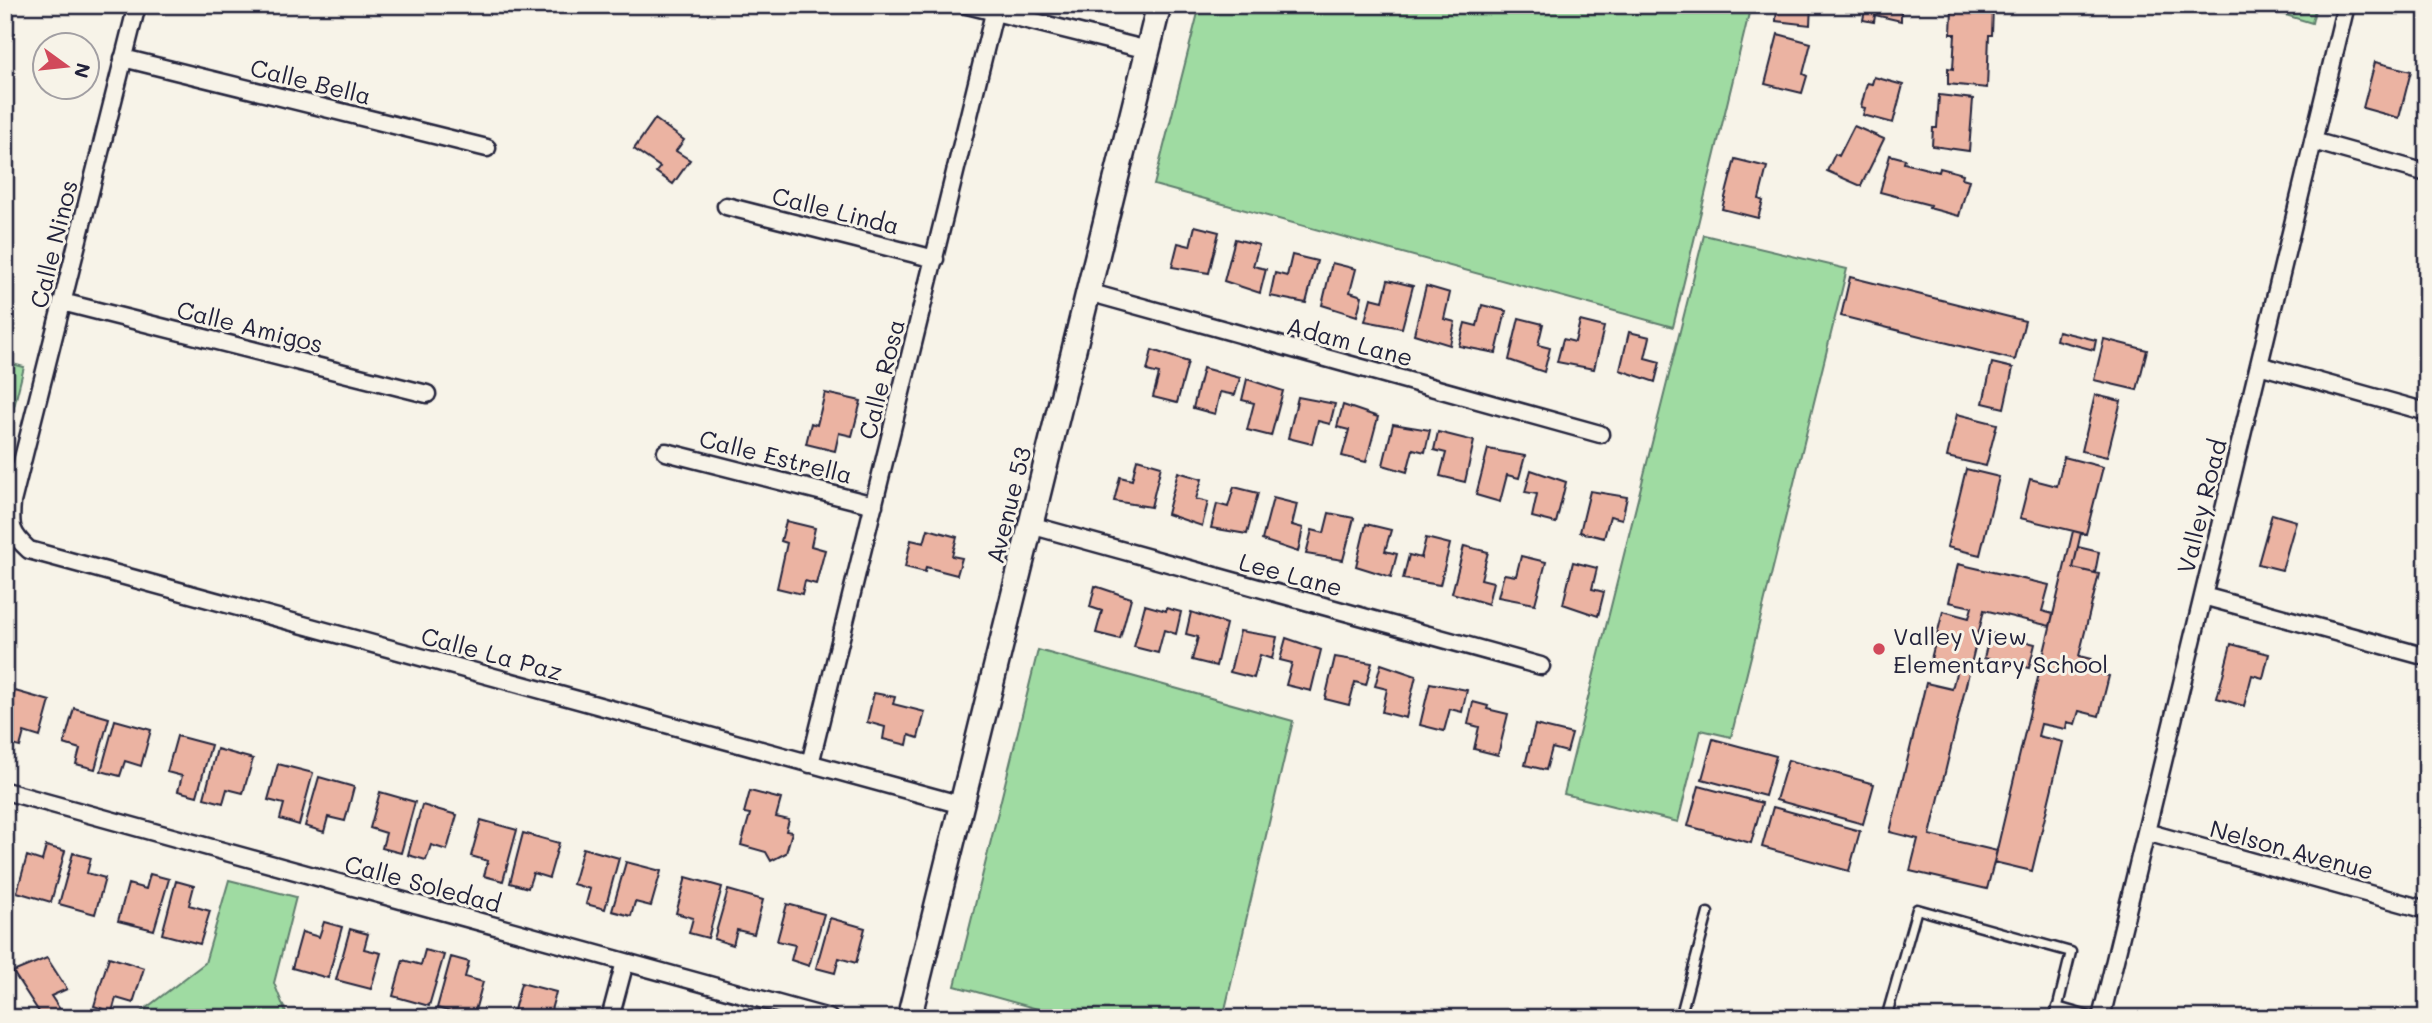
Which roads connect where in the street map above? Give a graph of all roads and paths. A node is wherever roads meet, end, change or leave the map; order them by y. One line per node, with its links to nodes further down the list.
1 (136, 5): 7 (street, Calle Ninos)
2 (967, 5): 5 (street)
3 (1159, 5): 6 (street, Avenue 53)
4 (2346, 5): 8 (street, Valley Road)
5 (995, 9): 6 (street); 12 (street, Calle Rosa)
6 (1148, 50): 13 (street, Avenue 53)
7 (123, 58): 9 (street, Calle Bella); 14 (street, Calle Ninos)
8 (2313, 141): 10 (street); 15 (street, Valley Road)
9 (487, 148)
10 (2427, 173)
11 (726, 206): 12 (street, Calle Linda)
12 (935, 259): 20 (street, Calle Rosa)
13 (1088, 292): 18 (street, Adam Lane); 21 (street, Avenue 53)
14 (62, 302): 16 (street, Calle Amigos); 22 (street, Calle Ninos)
15 (2259, 365): 17 (street); 23 (street, Valley Road)
16 (427, 394)
17 (2427, 412)
18 (1600, 434)
19 (666, 452): 20 (street, Calle Estrella)
20 (874, 505): 26 (street, Calle Rosa)
21 (1030, 526): 25 (street, Lee Lane); 28 (street, Avenue 53)
22 (14, 536): 26 (street, Calle La Paz)
23 (2203, 596): 24 (street); 29 (street, Valley Road)
24 (2427, 657)
25 (1541, 666)
26 (810, 764): 28 (street, Calle La Paz)
27 (5, 791): 32 (street, Calle Soledad)
28 (962, 805): 36 (street, Avenue 53)
29 (2146, 832): 30 (street, Nelson Avenue); 41 (street, Valley Road)
30 (2427, 910)
31 (1708, 913): 37 (lane)
32 (625, 962): 34 (street); 35 (street, Calle Soledad)
33 (2057, 1007): 38 (lane); 39 (lane); 40 (lane)
34 (610, 1018)
35 (829, 1018)
36 (909, 1018)
37 (1680, 1018)
38 (1886, 1018)
39 (2055, 1018)
40 (2095, 1018)
41 (2101, 1018)

